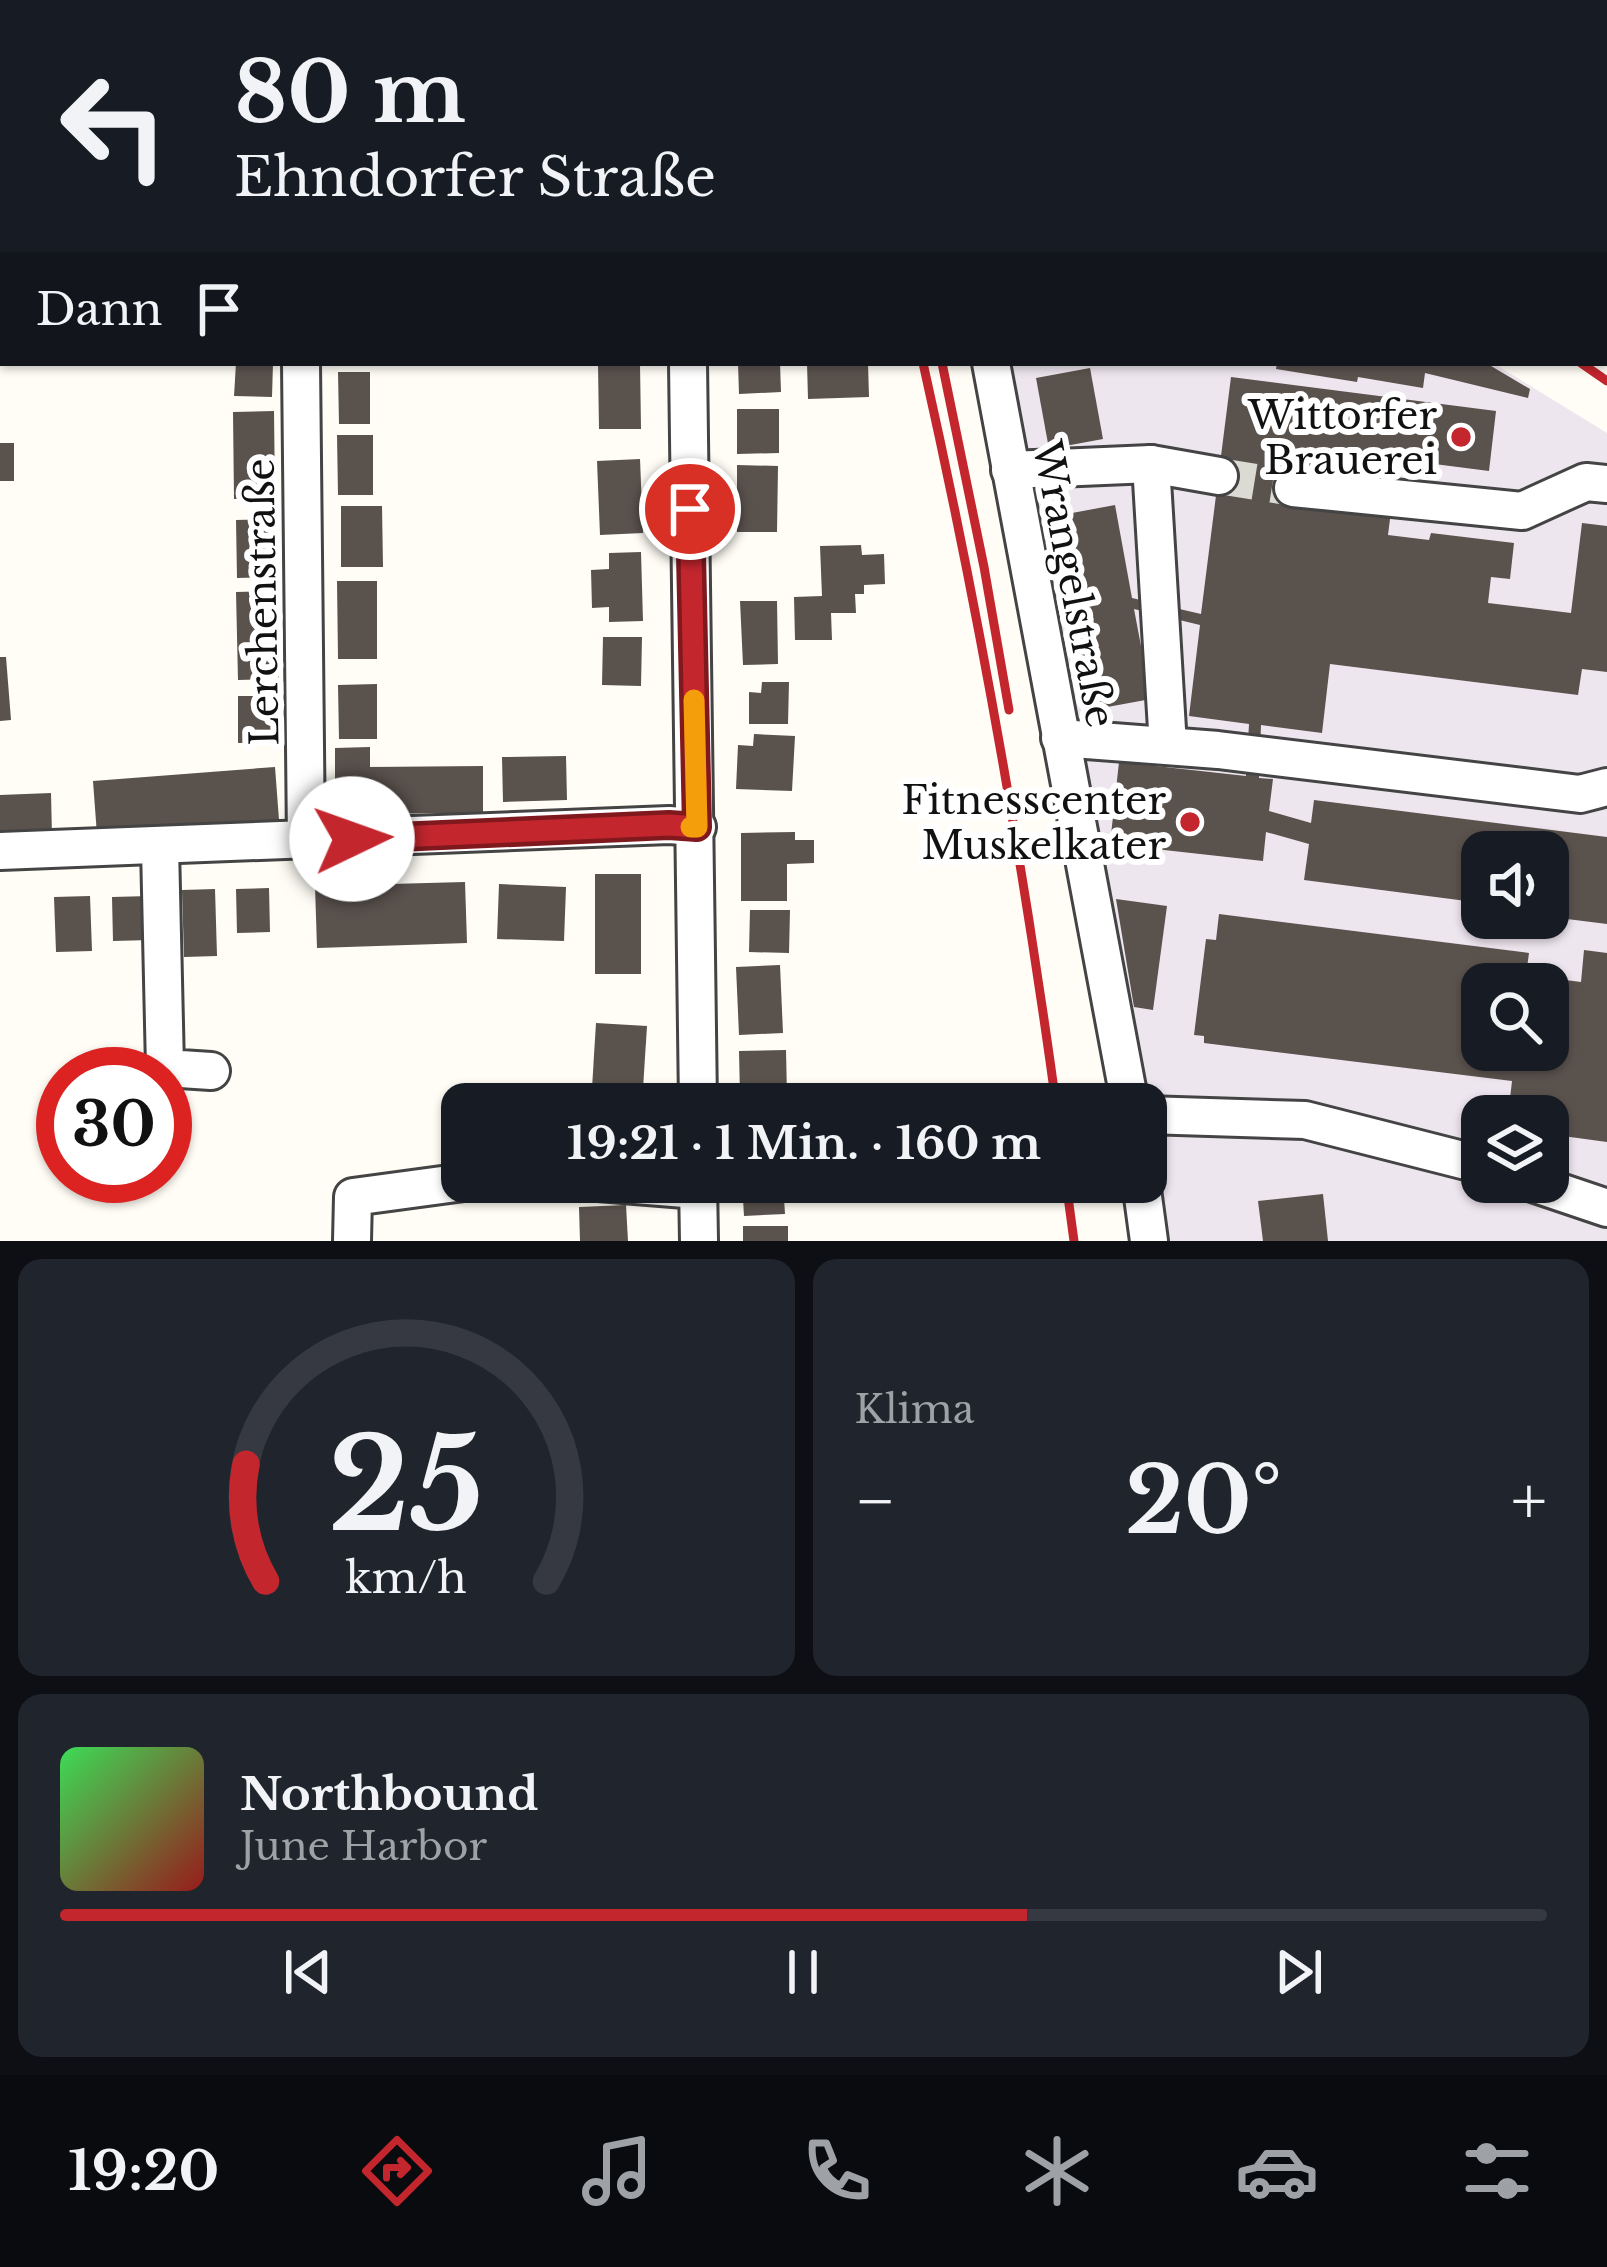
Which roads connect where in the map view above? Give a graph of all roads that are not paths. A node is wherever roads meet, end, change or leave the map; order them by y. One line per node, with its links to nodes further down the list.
1 (301, 366): 13 (street, Lerchenstraße)
2 (688, 366): 12 (street)
3 (992, 366): 5 (street, Wrangelstraße)
4 (1150, 464): 5 (street); 6 (street); 10 (street)
5 (1010, 470): 9 (street, Wrangelstraße)
6 (1219, 476)
7 (1607, 484): 8 (street)
8 (1293, 488)
9 (1060, 738): 10 (street); 18 (street, Wrangelstraße)
10 (1168, 746): 11 (street)
11 (1607, 787)
12 (697, 827): 13 (street); 17 (street)
13 (306, 841): 14 (street)
14 (160, 847): 15 (street); 16 (street)
15 (0, 851)
16 (211, 1071)
17 (698, 1083)
18 (1126, 1083)
19 (1167, 1116): 20 (street)
20 (1461, 1161)
21 (441, 1185): 26 (street)
22 (1569, 1195): 25 (street)
23 (698, 1203): 27 (street)
24 (1144, 1203): 28 (street)
25 (1607, 1208)
26 (352, 1241)
27 (699, 1241)
28 (1149, 1241)

